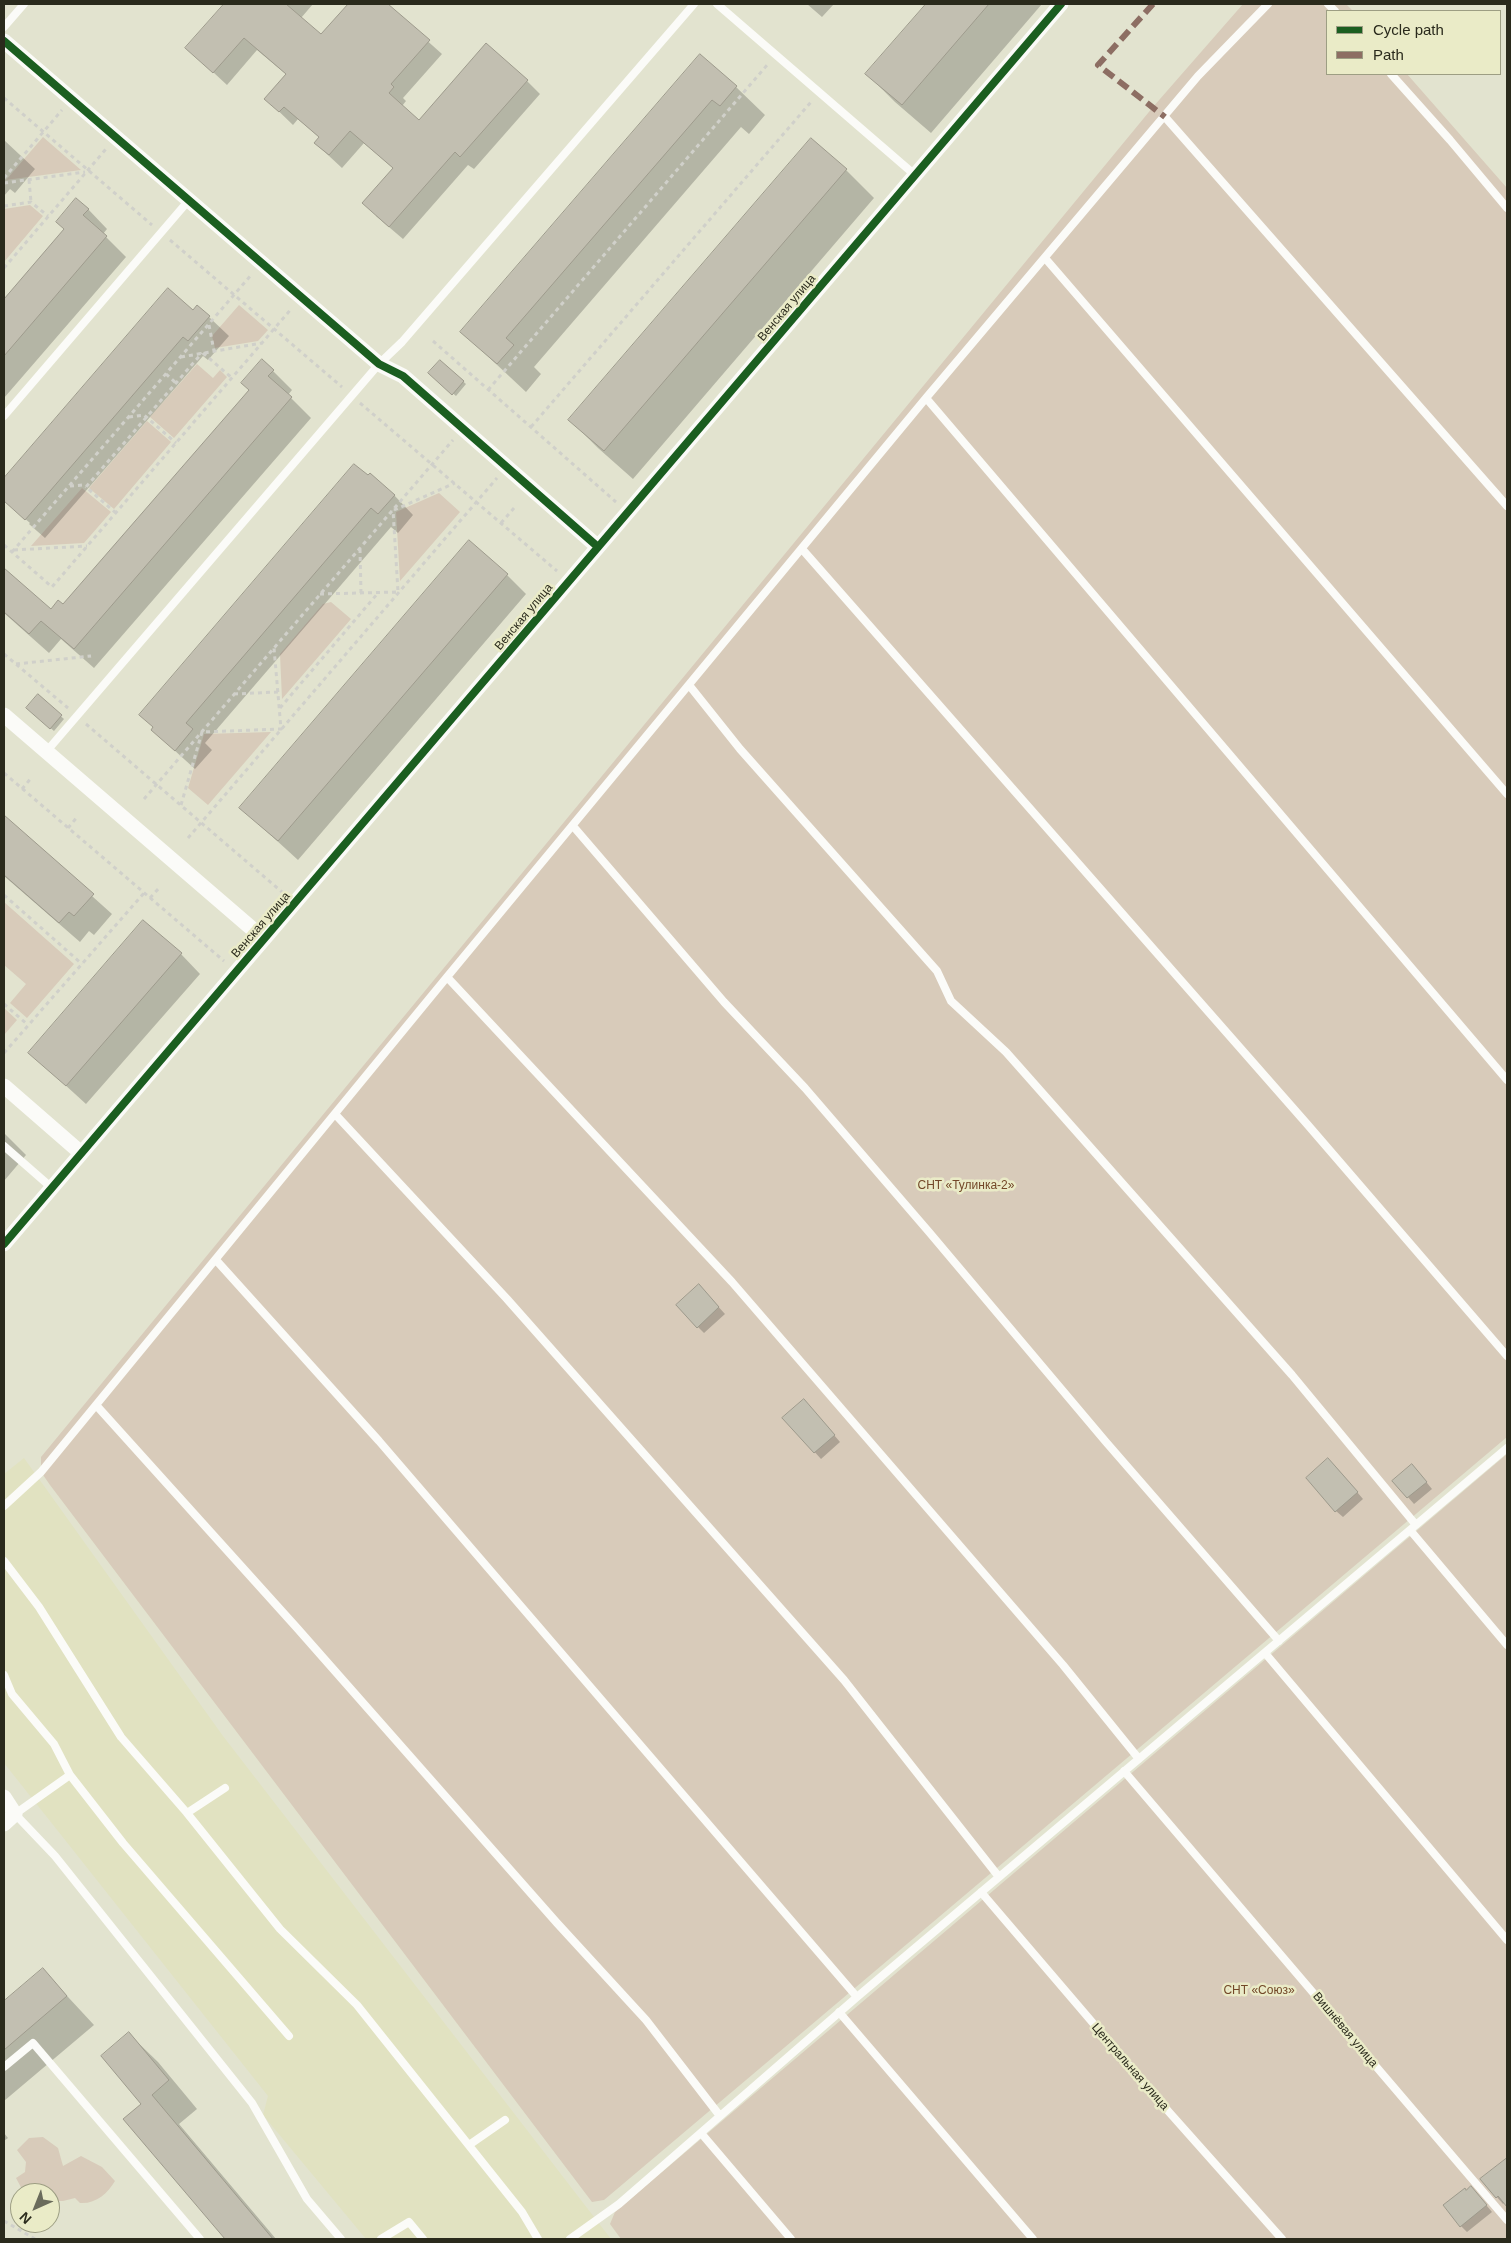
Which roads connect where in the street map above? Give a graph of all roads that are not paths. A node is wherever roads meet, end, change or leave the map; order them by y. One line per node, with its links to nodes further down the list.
1 (24, 4): 6 (lane)
2 (694, 4): 14 (lane)
3 (716, 4): 10 (lane)
4 (1061, 4): 10 (street, Венская улица)
5 (1268, 4): 9 (lane)
6 (4, 27)
7 (4, 41): 11 (street)
8 (1392, 75): 12 (lane)
9 (1165, 117): 13 (lane); 17 (lane)
10 (915, 175): 18 (street, Венская улица)
11 (189, 200): 14 (street); 16 (lane)
12 (1507, 208)
13 (1045, 258): 15 (lane); 23 (lane)
14 (379, 364): 18 (street); 22 (lane)
15 (926, 398): 19 (lane); 27 (lane)
16 (4, 416)
17 (1507, 506)
18 (598, 547): 25 (street, Венская улица)
19 (802, 549): 20 (lane); 35 (lane)
20 (690, 685): 24 (lane); 39 (lane)
21 (4, 715): 22 (street)
22 (46, 752): 25 (street)
23 (1507, 794)
24 (572, 826): 26 (lane); 42 (lane)
25 (264, 939): 31 (street, Венская улица)
26 (446, 977): 29 (lane); 46 (lane)
27 (1507, 1080)
28 (4, 1086): 31 (street)
29 (335, 1114): 34 (lane); 53 (lane)
30 (4, 1146): 32 (lane)
31 (81, 1153): 32 (street, Венская улица)
32 (52, 1188): 33 (street, Венская улица)
33 (4, 1244)
34 (216, 1260): 36 (lane); 56 (lane)
35 (1507, 1356)
36 (96, 1405): 38 (lane); 60 (lane)
37 (1507, 1448): 39 (lane)
38 (4, 1506)
39 (1416, 1524): 40 (lane)
40 (1410, 1530): 42 (lane); 43 (lane)
41 (4, 1561): 51 (lane)
42 (1279, 1640): 44 (lane)
43 (1507, 1645)
44 (1264, 1653): 46 (lane); 55 (lane)
45 (4, 1675): 48 (lane)
46 (1139, 1759): 47 (lane)
47 (1124, 1771): 53 (lane); 64 (lane, Вишнёвая улица)
48 (70, 1775): 52 (lane); 58 (lane)
49 (225, 1788): 51 (lane)
50 (4, 1797): 52 (street)
51 (187, 1813): 63 (lane)
52 (9, 1819): 66 (lane)
53 (999, 1877): 54 (lane)
54 (981, 1892): 56 (lane); 73 (lane, Центральная улица)
55 (1507, 1940)
56 (857, 1997): 57 (lane)
57 (840, 2012): 60 (lane); 72 (lane)
58 (289, 2036)
59 (4, 2067): 65 (lane)
60 (720, 2116): 62 (lane)
61 (505, 2120): 63 (lane)
62 (701, 2132): 70 (lane); 71 (lane)
63 (469, 2145): 69 (lane)
64 (1507, 2220)
65 (200, 2239)
66 (341, 2239)
67 (381, 2239): 68 (lane)
68 (423, 2239)
69 (538, 2239)
70 (570, 2239)
71 (792, 2239)
72 (1033, 2239)
73 (1282, 2239)

